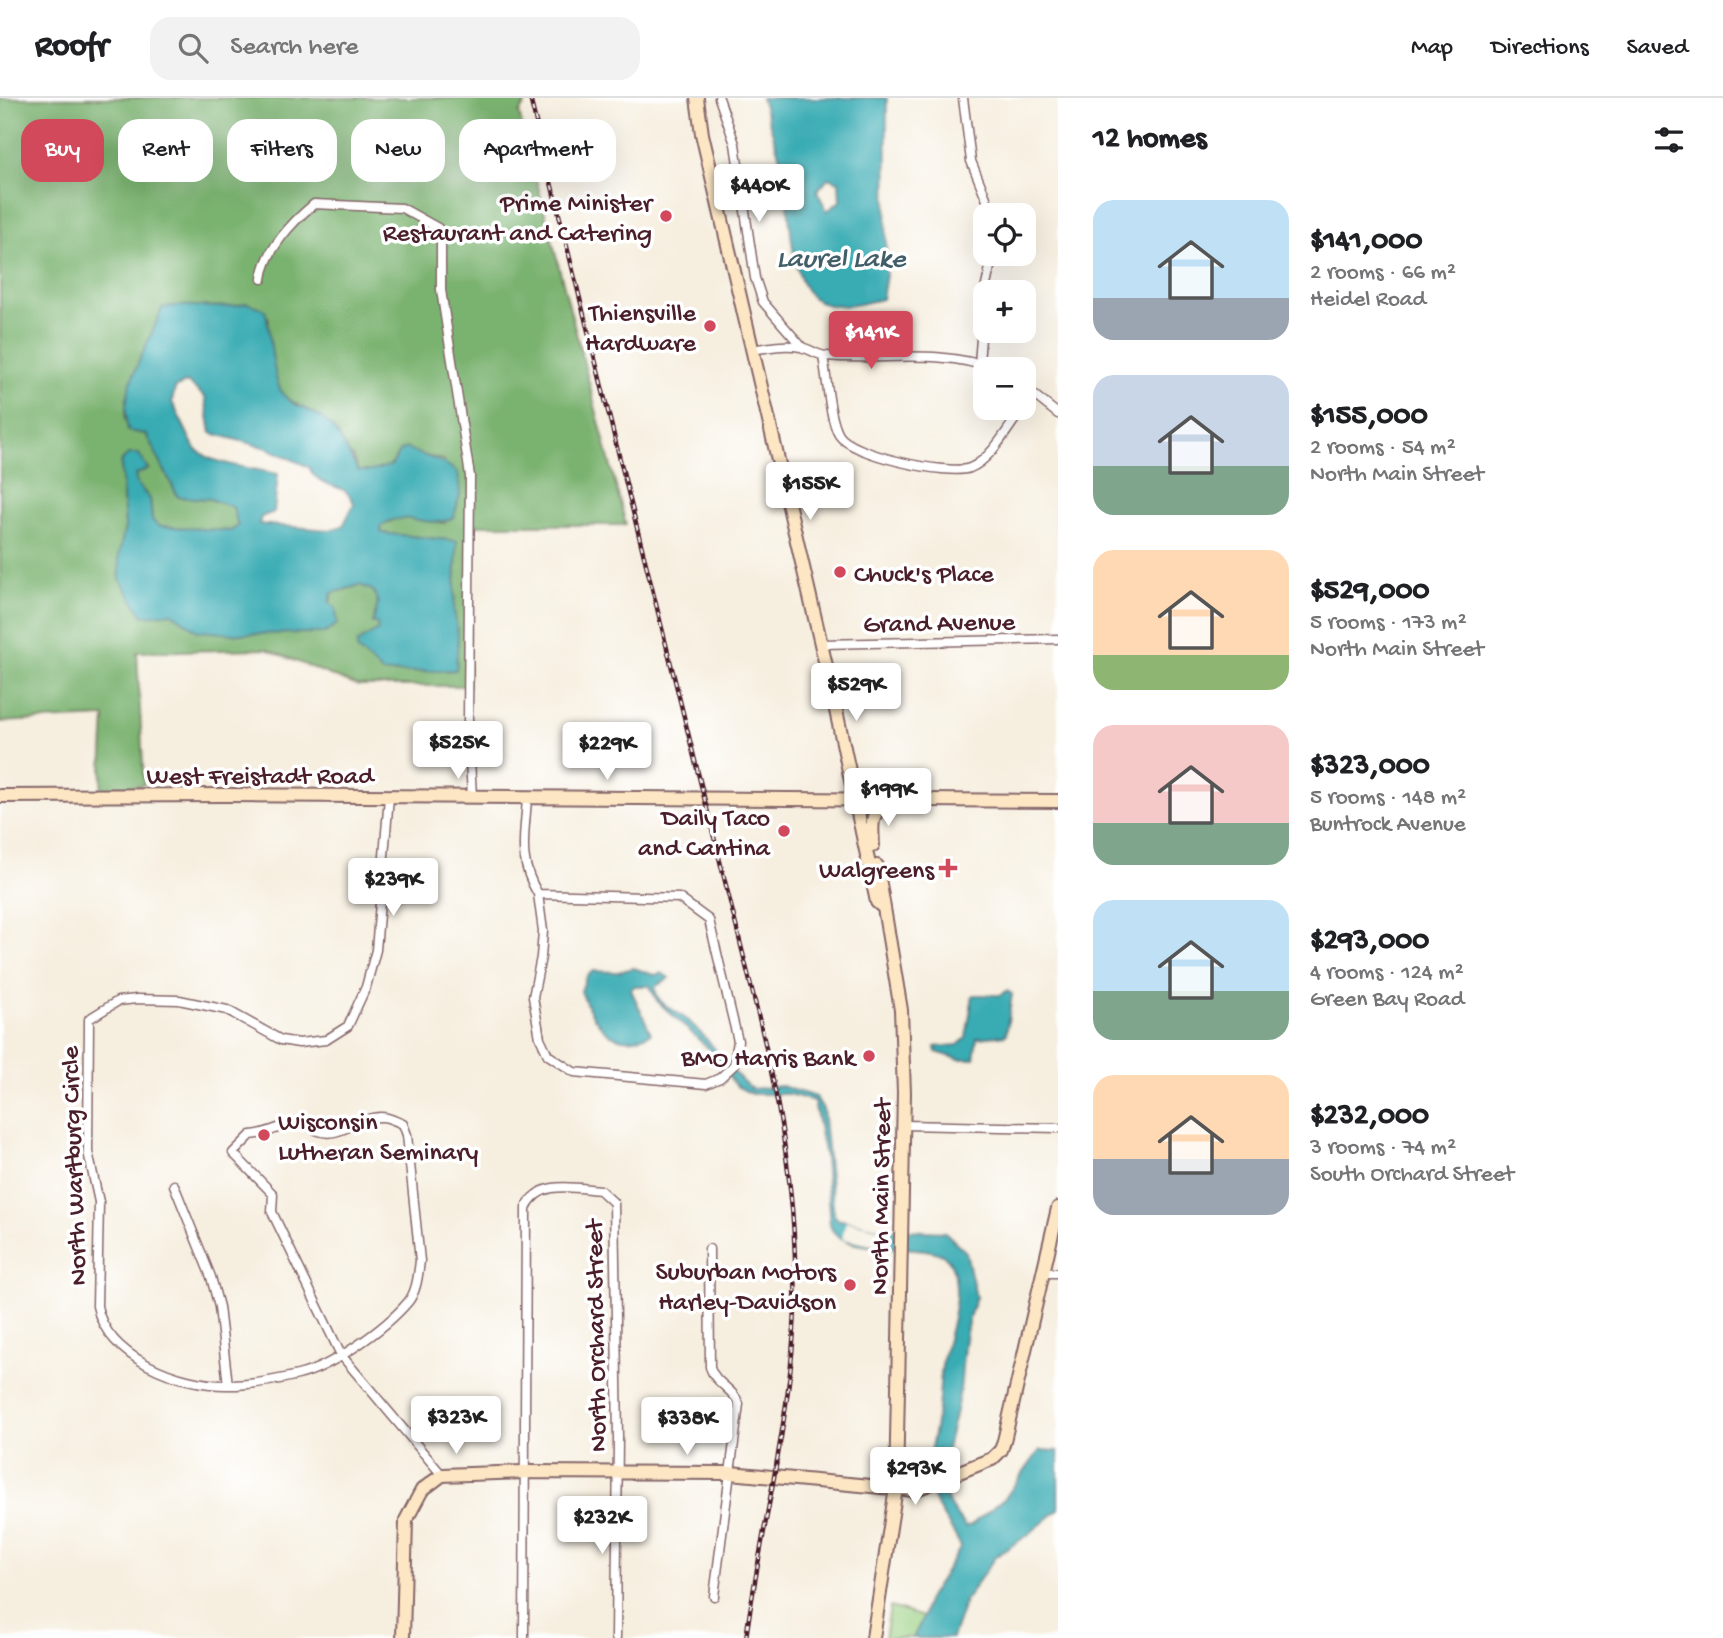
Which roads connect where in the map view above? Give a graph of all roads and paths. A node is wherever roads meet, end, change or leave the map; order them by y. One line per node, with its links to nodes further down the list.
1 (690, 98): 5 (street, North Main Street)
2 (697, 98): 5 (street, North Main Street)
3 (719, 98): 9 (street)
4 (963, 98): 6 (street)
5 (702, 134): 10 (street, North Main Street)
6 (988, 203)
7 (990, 266): 12 (street)
8 (262, 279): 21 (street)
9 (803, 348): 10 (street); 11 (street)
10 (752, 350): 18 (street, North Main Street)
11 (823, 356): 13 (street); 16 (street)
12 (979, 357)
13 (973, 362)
14 (1036, 397): 15 (street)
15 (1058, 414)
16 (1013, 420)
17 (1058, 639): 18 (street, Grand Avenue)
18 (821, 644): 23 (street, North Main Street)
19 (0, 796): 20 (street, West Freistadt Road)
20 (388, 797): 21 (street, West Freistadt Road); 38 (street, North Wartburg Circle)
21 (471, 797): 22 (street, West Freistadt Road)
22 (527, 798): 23 (street, West Freistadt Road); 28 (street)
23 (855, 800): 24 (street, West Freistadt Road); 26 (street, North Main Street)
24 (894, 801): 25 (street, West Freistadt Road); 27 (street)
25 (1058, 801)
26 (864, 833): 27 (street, North Main Street); 29 (street, North Main Street)
27 (873, 847): 29 (street, North Main Street)
28 (538, 894): 28 (street)
29 (883, 907): 30 (street, North Main Street)
30 (903, 1125): 31 (street); 43 (street, North Main Street)
31 (1058, 1128)
32 (174, 1185): 38 (street)
33 (1058, 1208): 35 (street)
34 (709, 1249): 40 (street)
35 (1044, 1273): 36 (street); 43 (street)
36 (1058, 1273)
37 (341, 1355): 37 (street, North Wartburg Circle); 38 (street, North Wartburg Circle); 42 (street)
38 (228, 1385)
39 (524, 1472): 41 (street); 41 (street, North Orchard Street); 42 (street); 46 (street, North Orchard Street)
40 (730, 1473): 41 (street); 43 (street); 44 (street)
41 (617, 1474): 47 (street, North Orchard Street)
42 (442, 1475): 45 (street)
43 (896, 1488): 48 (street, North Main Street)
44 (715, 1596)
45 (403, 1638)
46 (524, 1638)
47 (616, 1638)
48 (873, 1638)

